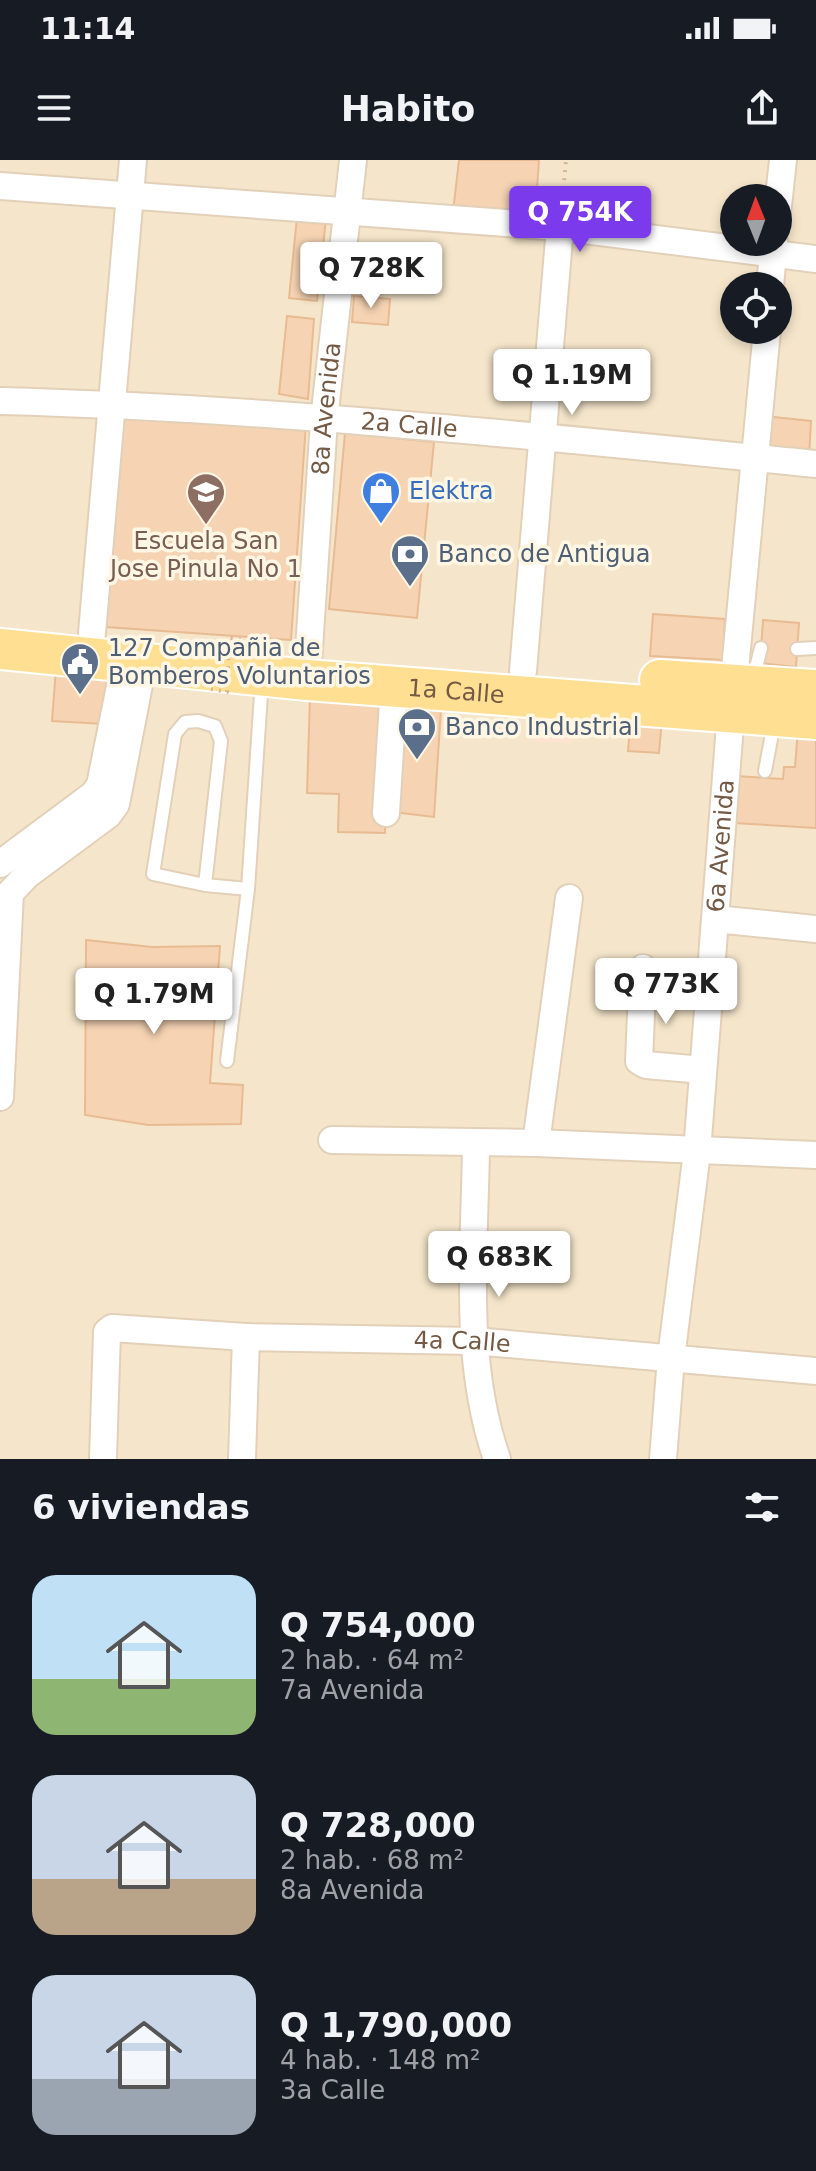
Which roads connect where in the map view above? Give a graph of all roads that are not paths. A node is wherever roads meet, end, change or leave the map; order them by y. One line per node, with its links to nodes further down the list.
1 (133, 160): 6 (street)
2 (353, 160): 7 (street, 8a Avenida)
3 (783, 160): 4 (street)
4 (780, 184)
5 (0, 186): 6 (street)
6 (129, 195): 7 (street); 14 (street)
7 (347, 213): 8 (street); 15 (street, 8a Avenida)
8 (560, 227): 9 (street); 16 (street)
9 (720, 243)
10 (792, 253): 11 (street)
11 (816, 259)
12 (766, 344): 17 (street, 6a Avenida)
13 (0, 401): 14 (street, 2a Calle)
14 (111, 404): 15 (street, 2a Calle); 20 (street)
15 (324, 420): 16 (street, 2a Calle); 25 (street, 8a Avenida)
16 (542, 439): 17 (street, 2a Calle); 26 (street)
17 (758, 458): 18 (street, 2a Calle); 29 (street, 6a Avenida)
18 (816, 464)
19 (0, 627): 20 (main road, 1a Calle)
20 (92, 633): 25 (main road, 1a Calle)
21 (816, 648): 23 (lane)
22 (0, 649): 24 (main road, 1a Calle)
23 (797, 649)
24 (134, 663): 28 (main road, 1a Calle); 34 (street); 43 (street)
25 (308, 668): 27 (main road, 1a Calle); 28 (main road, 1a Calle)
26 (523, 671): 27 (main road, 1a Calle); 29 (main road, 1a Calle)
27 (395, 674): 29 (main road, 1a Calle); 33 (street)
28 (263, 676): 36 (lane)
29 (751, 689): 30 (main road, 1a Calle); 31 (main road, 1a Calle); 32 (lane); 38 (street, 6a Avenida)
30 (816, 690)
31 (816, 719)
32 (765, 771)
33 (386, 813)
34 (0, 864)
35 (205, 885): 35 (lane); 36 (lane)
36 (248, 889): 41 (lane)
37 (569, 898): 45 (street)
38 (715, 919): 39 (street); 42 (street, 6a Avenida)
39 (816, 929)
40 (643, 968): 42 (street)
41 (227, 1061)
42 (703, 1070): 47 (street, 6a Avenida)
43 (0, 1097)
44 (332, 1140): 46 (street)
45 (536, 1143): 46 (street); 47 (street)
46 (476, 1144): 50 (street)
47 (697, 1152): 48 (street); 51 (street, 6a Avenida)
48 (816, 1155)
49 (246, 1337): 50 (street, 4a Calle); 53 (street, 4a Calle); 54 (street)
50 (474, 1341): 51 (street, 4a Calle); 55 (street)
51 (671, 1358): 52 (street, 4a Calle); 56 (street, 6a Avenida)
52 (816, 1371)
53 (103, 1459)
54 (242, 1459)
55 (497, 1459)
56 (663, 1459)

